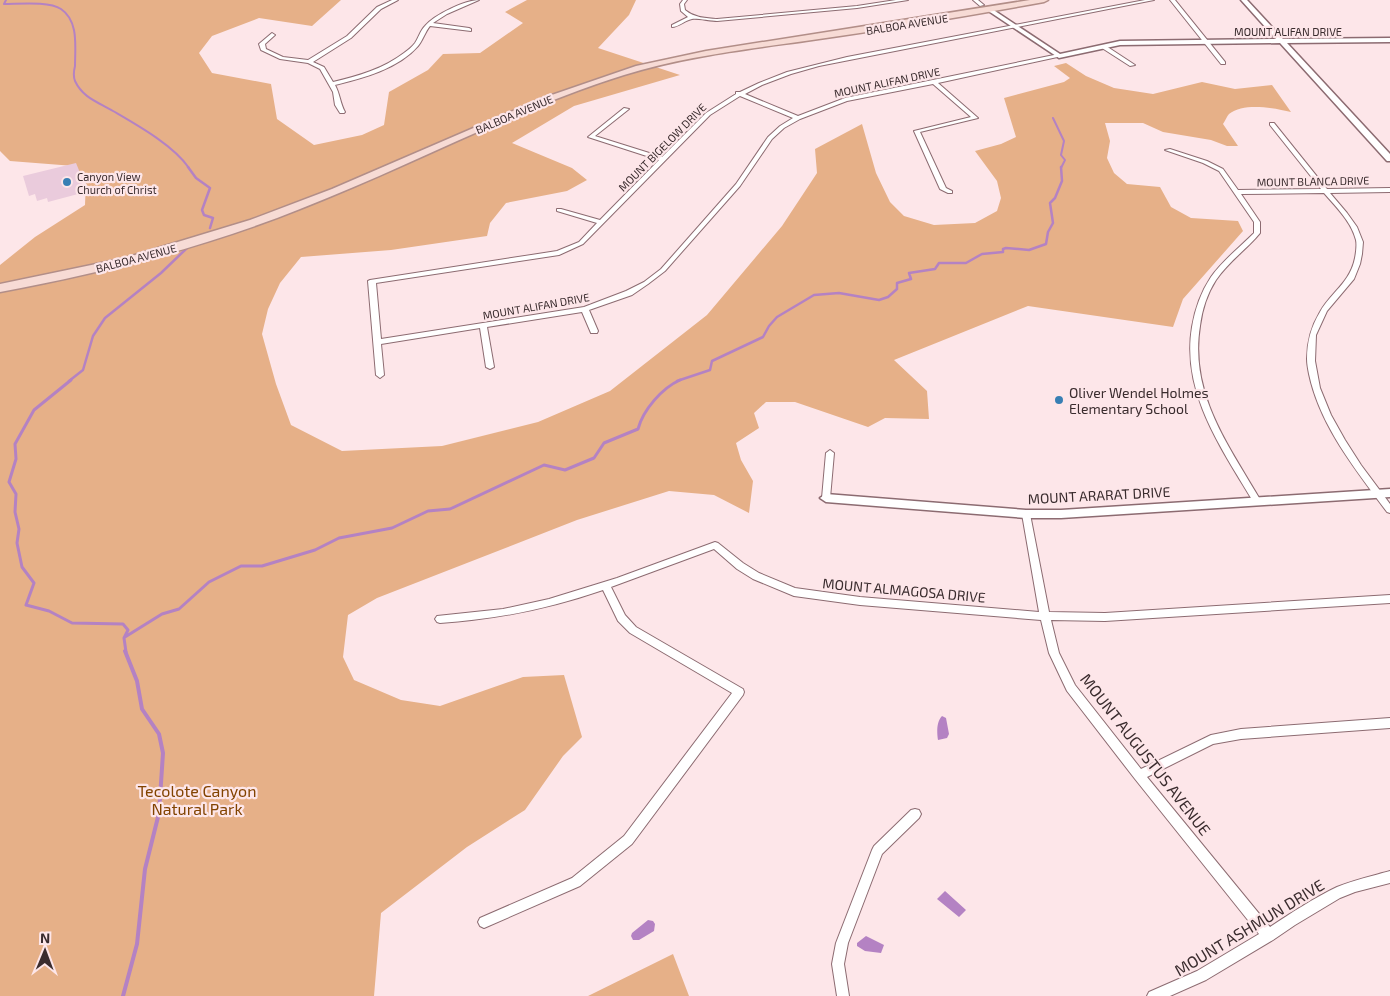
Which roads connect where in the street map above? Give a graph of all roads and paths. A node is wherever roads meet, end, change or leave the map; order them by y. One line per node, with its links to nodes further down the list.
1 (396, 0): 22 (street)
2 (477, 0): 12 (street)
3 (906, 0): 11 (street)
4 (1011, 0): 10 (main road)
5 (1044, 0): 10 (main road, BALBOA AVENUE)
6 (1152, 0): 14 (street, MOUNT BIGELOW DRIVE)
7 (1172, 0): 18 (street)
8 (1244, 0): 19 (street)
9 (684, 2): 11 (street)
10 (982, 5): 14 (street); 42 (main road, BALBOA AVENUE); 43 (main road, BALBOA AVENUE)
11 (692, 17): 13 (street)
12 (429, 24): 15 (street); 26 (street)
13 (674, 26)
14 (1015, 27): 21 (street); 27 (street, MOUNT BIGELOW DRIVE)
15 (469, 30)
16 (272, 35): 22 (street)
17 (1390, 40): 19 (street, MOUNT ALIFAN DRIVE)
18 (1206, 41): 19 (street, MOUNT ALIFAN DRIVE); 20 (street, MOUNT ALIFAN DRIVE); 23 (street)
19 (1281, 41): 34 (street)
20 (1104, 47): 21 (street, MOUNT ALIFAN DRIVE); 24 (street)
21 (1059, 56): 25 (street, MOUNT ALIFAN DRIVE)
22 (308, 62): 26 (street)
23 (1223, 64)
24 (1132, 65)
25 (934, 82): 30 (street, MOUNT ALIFAN DRIVE); 37 (street)
26 (332, 84): 29 (street)
27 (738, 93): 30 (street); 33 (street, MOUNT BIGELOW DRIVE)
28 (626, 109): 33 (street)
29 (342, 112)
30 (798, 118): 44 (street, MOUNT ALIFAN DRIVE)
31 (1272, 124): 36 (street)
32 (1168, 150): 38 (street)
33 (663, 159): 40 (street, MOUNT BIGELOW DRIVE)
34 (1390, 159)
35 (1390, 190): 36 (street, MOUNT BLANCA DRIVE)
36 (1325, 191): 38 (street, MOUNT BLANCA DRIVE); 52 (street)
37 (950, 192)
38 (1236, 192): 54 (street)
39 (560, 210): 40 (street)
40 (601, 222): 41 (street, MOUNT BIGELOW DRIVE)
41 (372, 281): 47 (street)
42 (0, 282)
43 (0, 288)
44 (585, 309): 45 (street, MOUNT ALIFAN DRIVE); 46 (street)
45 (483, 326): 47 (street, MOUNT ALIFAN DRIVE); 48 (street)
46 (594, 331)
47 (379, 342): 49 (street)
48 (490, 367)
49 (380, 375)
50 (830, 453): 53 (street, MOUNT ARARAT DRIVE)
51 (1390, 493): 52 (street, MOUNT ARARAT DRIVE)
52 (1377, 494): 54 (street, MOUNT ARARAT DRIVE); 55 (street)
53 (826, 498): 56 (street, MOUNT ARARAT DRIVE)
54 (1258, 501): 56 (street, MOUNT ARARAT DRIVE)
55 (1390, 510)
56 (1026, 514): 59 (street, MOUNT AUGUSTUS AVENUE)
57 (606, 586): 59 (street, MOUNT ALMAGOSA DRIVE); 60 (street, MOUNT ALMAGOSA DRIVE); 65 (street)
58 (1390, 599): 59 (street, MOUNT ALMAGOSA DRIVE)
59 (1045, 616): 62 (street, MOUNT AUGUSTUS AVENUE)
60 (440, 619)
61 (1390, 723): 62 (street)
62 (1139, 775): 66 (street, MOUNT AUGUSTUS AVENUE)
63 (915, 814): 67 (street)
64 (1390, 877): 66 (street, MOUNT ASHMUN DRIVE)
65 (484, 922)
66 (1270, 936): 68 (street, MOUNT ASHMUN DRIVE)
67 (842, 996)
68 (1153, 996)

